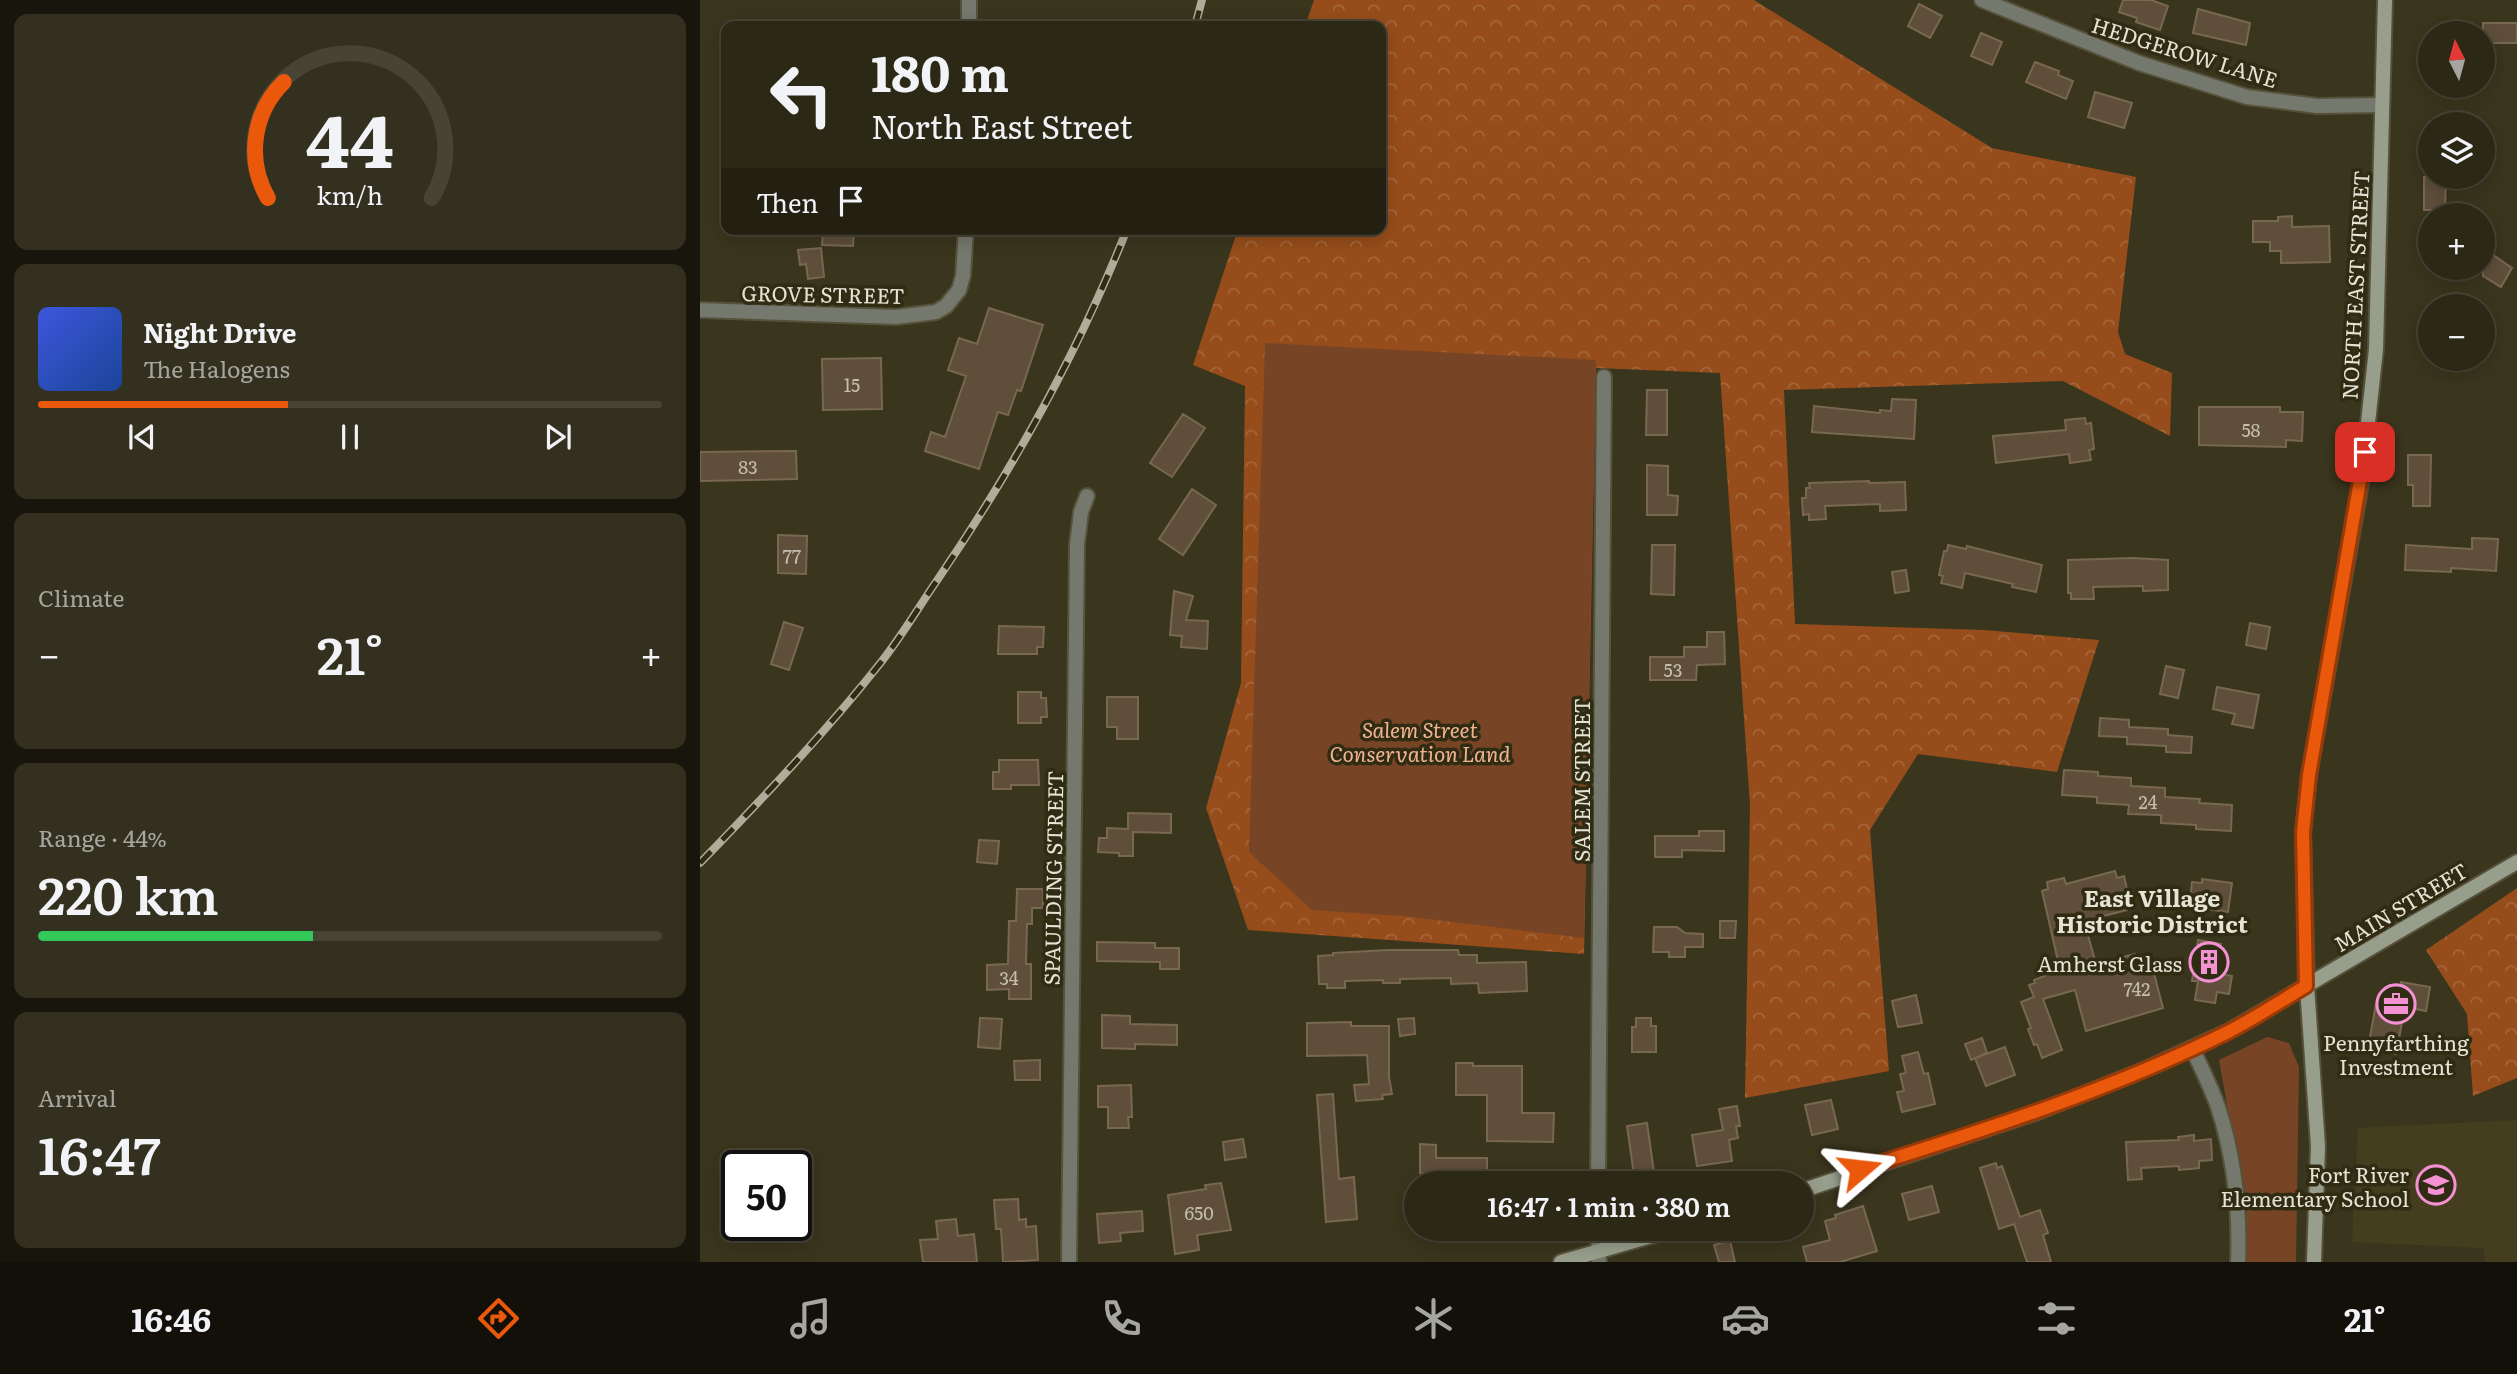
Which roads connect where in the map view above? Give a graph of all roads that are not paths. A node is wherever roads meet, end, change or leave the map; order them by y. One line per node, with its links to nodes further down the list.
1 (969, 0): 4 (street)
2 (1982, 0): 5 (street, HEDGEROW LANE)
3 (2385, 0): 5 (main road, NORTH EAST STREET)
4 (969, 21)
5 (2382, 105): 11 (main road, NORTH EAST STREET)
6 (965, 235): 7 (street, GROVE STREET)
7 (700, 310)
8 (1604, 377): 13 (street, SALEM STREET)
9 (1087, 496): 17 (street, SPAULDING STREET)
10 (2517, 862): 11 (main road, MAIN STREET)
11 (2306, 986): 12 (main road, MAIN STREET); 20 (main road, NORTH EAST STREET)
12 (2192, 1048): 14 (main road, MAIN STREET); 19 (street)
13 (1598, 1171)
14 (1814, 1187)
15 (1641, 1241): 16 (main road)
16 (1598, 1256): 18 (main road)
17 (1069, 1262)
18 (1561, 1262)
19 (2238, 1262)
20 (2314, 1262)

